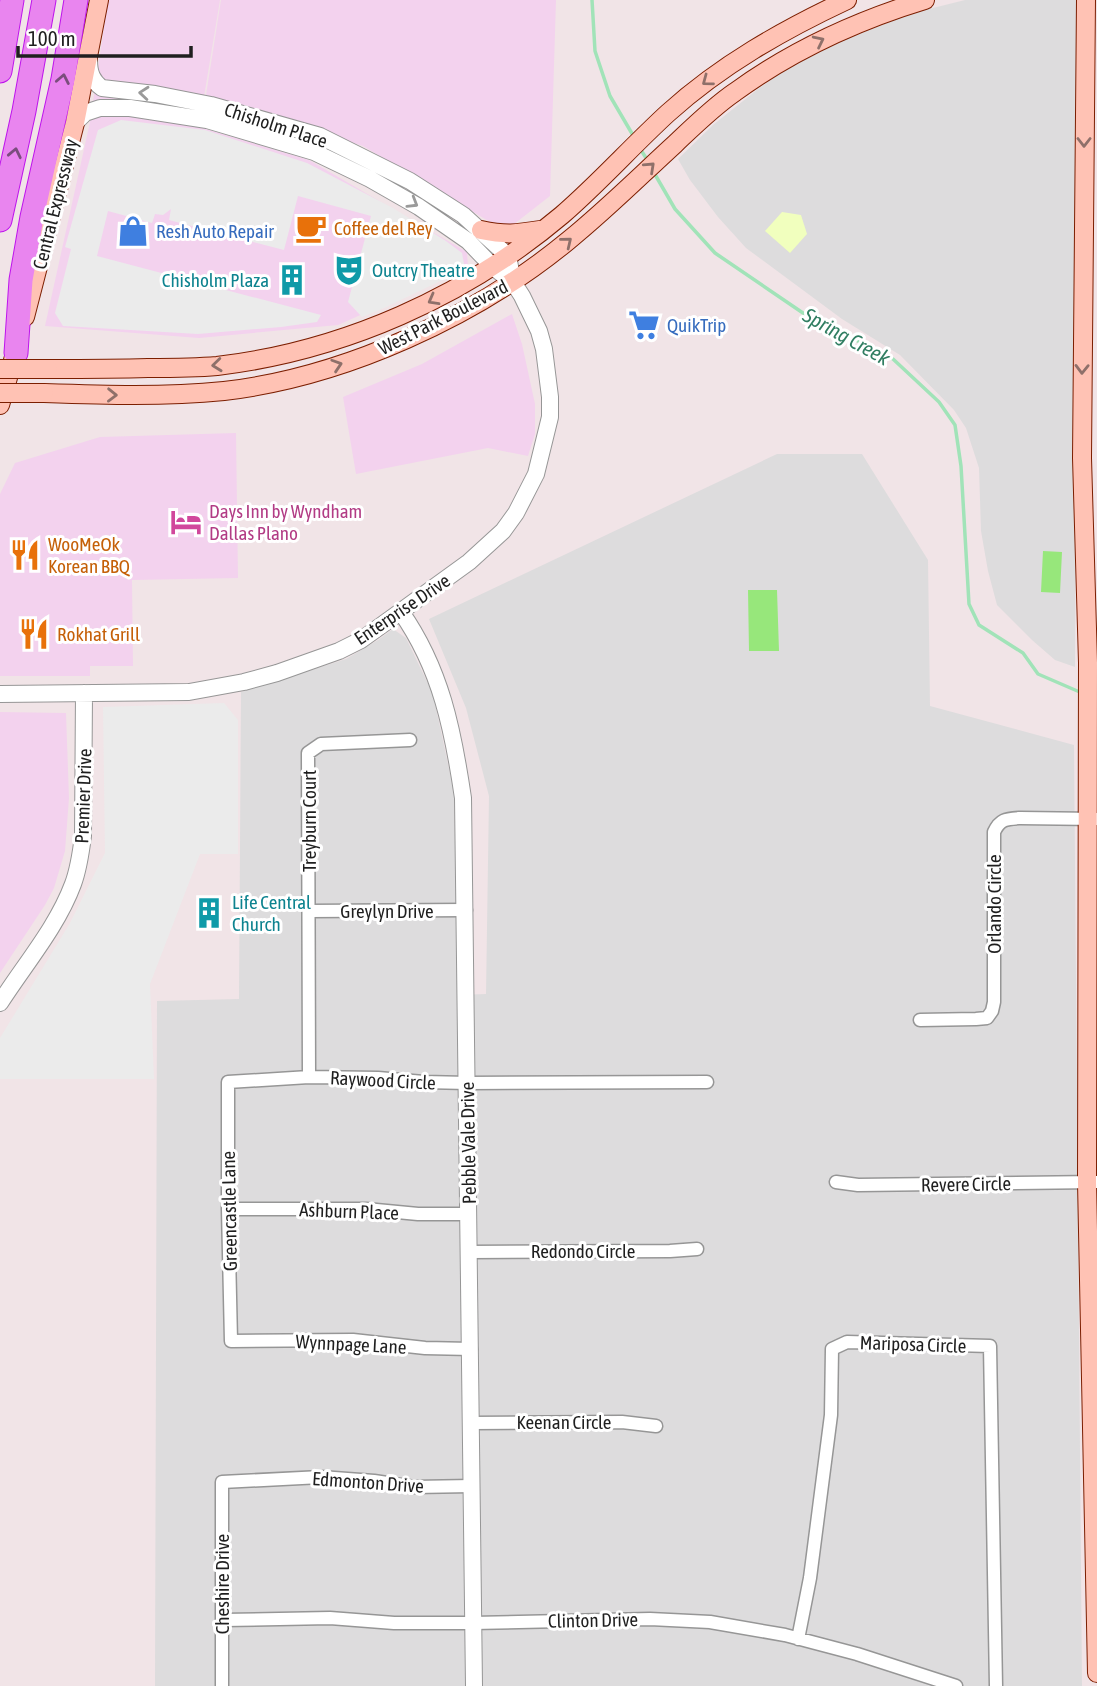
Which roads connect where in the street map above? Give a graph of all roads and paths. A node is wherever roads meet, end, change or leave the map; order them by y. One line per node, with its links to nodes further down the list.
1 (12, 0): 10 (highway)
2 (44, 0): 15 (highway, one-way to 2)
3 (76, 0): 22 (highway, one-way to 3)
4 (99, 0): 9 (main road, Central Expressway)
5 (847, 0): 8 (main road, West Park Boulevard)
6 (925, 0): 11 (main road, West Park Boulevard, one-way to 6)
7 (1086, 0): 18 (main road, one-way to 18)
8 (749, 53): 11 (main road); 16 (main road, West Park Boulevard, one-way to 16)
9 (89, 60): 12 (street, Chisholm Place, one-way to 9); 13 (main road, Central Expressway)
10 (0, 71)
11 (760, 75): 21 (main road, West Park Boulevard, one-way to 11)
12 (209, 112): 13 (street, Chisholm Place); 14 (street, Chisholm Place)
13 (75, 123): 22 (main road, Central Expressway)
14 (374, 172): 17 (street, Chisholm Place); 20 (street, Chisholm Place, one-way to 20)
15 (0, 220)
16 (544, 229): 17 (main road); 19 (main road, West Park Boulevard)
17 (481, 230): 19 (street, Chisholm Place)
18 (1090, 239): 25 (main road, one-way to 25)
19 (508, 256): 20 (main road, West Park Boulevard); 21 (street)
20 (493, 267): 21 (street, Enterprise Drive); 22 (main road, West Park Boulevard, one-way to 22, bridge)
21 (513, 282): 23 (main road, West Park Boulevard, one-way to 21, bridge); 26 (street, Enterprise Drive)
22 (8, 361): 24 (main road, Central Expressway)
23 (0, 393)
24 (0, 405)
25 (1090, 536): 30 (main road)
26 (401, 612): 27 (street, Enterprise Drive); 32 (street, Pebble Vale Drive)
27 (84, 693): 28 (street, Enterprise Drive); 33 (street, Premier Drive)
28 (0, 694)
29 (410, 740): 31 (street, Treyburn Court)
30 (1092, 819): 34 (street, Orlando Circle); 40 (main road)
31 (309, 911): 32 (street, Greylyn Drive); 35 (street, Treyburn Court)
32 (466, 911): 38 (street, Pebble Vale Drive)
33 (0, 1003)
34 (920, 1020)
35 (309, 1077): 36 (street, Raywood Circle); 38 (street, Raywood Circle)
36 (228, 1082): 41 (street, Greencastle Lane)
37 (707, 1082): 38 (street, Raywood Circle)
38 (468, 1083): 42 (street, Pebble Vale Drive)
39 (836, 1182): 40 (street, Revere Circle)
40 (1092, 1182): 52 (main road)
41 (228, 1209): 42 (street, Ashburn Place); 45 (street, Greencastle Lane)
42 (469, 1214): 44 (street, Pebble Vale Drive)
43 (696, 1249): 44 (street, Redondo Circle)
44 (470, 1252): 46 (street, Pebble Vale Drive)
45 (231, 1341): 46 (street, Wynnpage Lane)
46 (471, 1349): 47 (street, Pebble Vale Drive)
47 (472, 1423): 48 (street, Keenan Circle); 50 (street, Pebble Vale Drive)
48 (656, 1426)
49 (222, 1482): 50 (street, Edmonton Drive); 51 (street, Cheshire Drive)
50 (472, 1486): 53 (street, Pebble Vale Drive)
51 (223, 1620): 53 (street, Clinton Drive); 56 (street, Cheshire Drive)
52 (1097, 1621): 55 (main road)
53 (473, 1623): 54 (street, Clinton Drive); 57 (street, Pebble Vale Drive)
54 (798, 1639): 58 (street, Clinton Drive); 59 (street, Mariposa Circle)
55 (1097, 1673)
56 (222, 1686)
57 (474, 1686)
58 (956, 1686)
59 (996, 1686)

